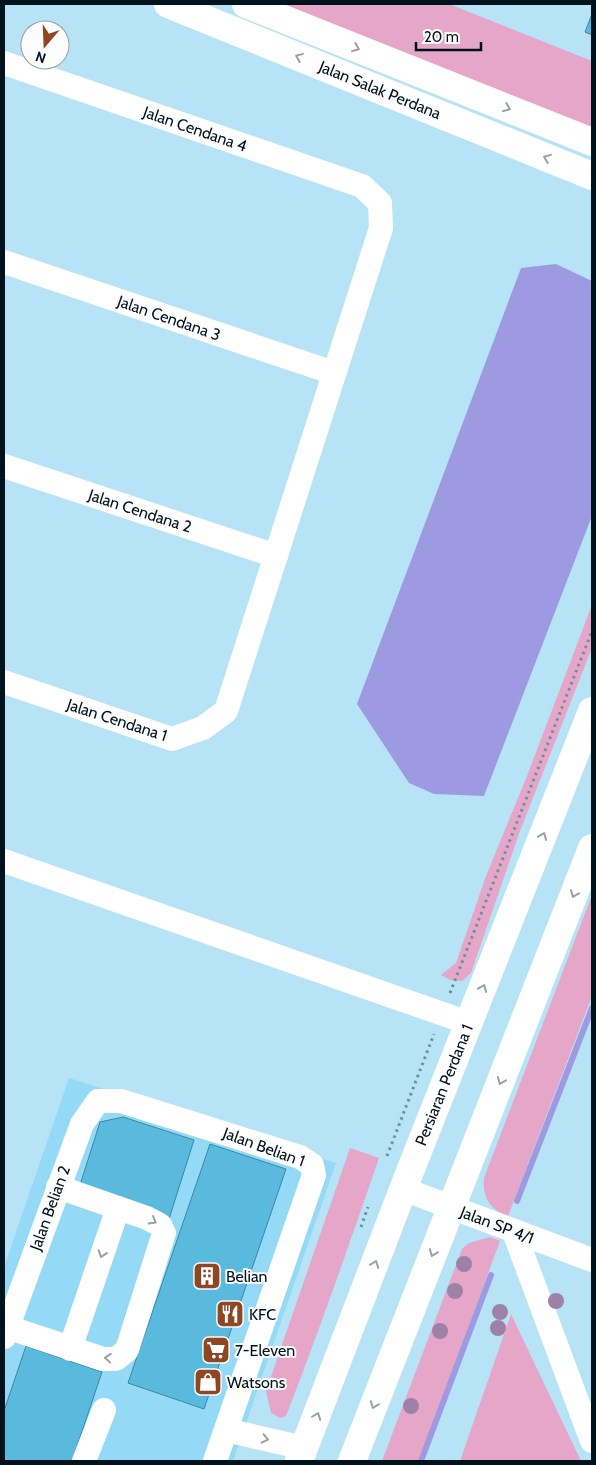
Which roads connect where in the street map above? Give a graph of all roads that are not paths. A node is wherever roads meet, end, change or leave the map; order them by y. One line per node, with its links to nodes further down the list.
1 (168, 4): 5 (street, Jalan Salak Perdana, one-way to 1)
2 (246, 4): 4 (street, Jalan Salak Perdana, one-way to 4)
3 (4, 63): 7 (street, Jalan Cendana 4)
4 (592, 142)
5 (592, 176)
6 (4, 262): 7 (street, Jalan Cendana 3)
7 (334, 374): 9 (street)
8 (4, 466): 9 (street, Jalan Cendana 2)
9 (276, 556): 10 (street, Jalan Cendana 1)
10 (4, 682)
11 (592, 711): 14 (street, Persiaran Perdana 1, one-way to 11)
12 (592, 848): 19 (street, one-way to 19)
13 (4, 861): 14 (street)
14 (469, 1023): 17 (street, Persiaran Perdana 1)
15 (117, 1100): 16 (street, Jalan Belian 2); 25 (street, Jalan Belian 1)
16 (58, 1186): 18 (street); 22 (street, Jalan Belian 2)
17 (403, 1189): 19 (street, Jalan SP 4/1); 27 (street, Persiaran Perdana 1, one-way to 17)
18 (118, 1208): 23 (street, one-way to 23); 23 (street, one-way to 23)
19 (450, 1208): 20 (street, Jalan SP 4/1); 30 (street, one-way to 30)
20 (514, 1232): 21 (street, Jalan SP 4/1); 26 (street)
21 (592, 1260)
22 (6, 1332): 23 (street)
23 (70, 1349)
24 (104, 1410): 28 (street)
25 (226, 1430): 27 (street, one-way to 27); 29 (street, Jalan Belian 1)
26 (592, 1441)
27 (302, 1455)
28 (84, 1461)
29 (216, 1461)
30 (352, 1461)

